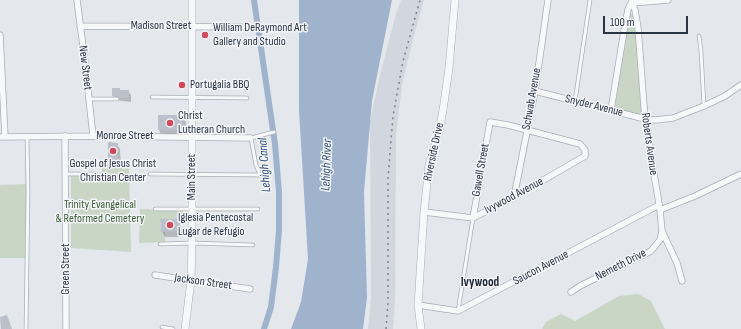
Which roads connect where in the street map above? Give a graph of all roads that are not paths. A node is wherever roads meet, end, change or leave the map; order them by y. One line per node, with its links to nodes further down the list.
1 (77, 0): 8 (street, New Street)
2 (192, 0): 9 (street, Main Street)
3 (455, 0): 42 (street, Riverside Drive)
4 (548, 0): 14 (street, Schwab Avenue)
5 (590, 0): 20 (lane)
6 (668, 0): 7 (street)
7 (632, 1): 22 (street); 23 (street, Roberts Avenue)
8 (80, 26): 9 (street, Madison Street); 18 (street, New Street)
9 (191, 26): 10 (street, Madison Street); 16 (street, Main Street)
10 (242, 27)
11 (0, 35): 30 (street)
12 (699, 36): 21 (lane)
13 (741, 85): 21 (street, Snyder Avenue)
14 (535, 91): 20 (street, Snyder Avenue); 24 (street, Schwab Avenue)
15 (152, 97): 16 (lane)
16 (192, 98): 17 (lane); 29 (street, Main Street)
17 (247, 98)
18 (89, 99): 19 (lane); 28 (street, New Street)
19 (117, 99)
20 (575, 101): 22 (street, Snyder Avenue)
21 (704, 106): 23 (street, Snyder Avenue)
22 (612, 110): 23 (street, Snyder Avenue)
23 (645, 119): 38 (street, Roberts Avenue)
24 (526, 131): 37 (street, Schwab Avenue); 37 (street, Ivywood Avenue); 43 (street, Gawell Street)
25 (274, 132): 31 (lane)
26 (27, 136): 27 (street, Monroe Street); 30 (street, Monroe Street); 56 (lane)
27 (65, 136): 28 (street, Monroe Street); 32 (street, Green Street)
28 (93, 136): 29 (street, Monroe Street)
29 (192, 136): 31 (street, Monroe Street); 35 (street, Main Street)
30 (2, 137)
31 (251, 138): 35 (lane)
32 (66, 174): 33 (lane); 57 (street, Green Street)
33 (96, 174)
34 (150, 174): 35 (lane)
35 (192, 174): 41 (street, Main Street)
36 (741, 174): 38 (street, Saucon Avenue)
37 (514, 197): 43 (street, Ivywood Avenue)
38 (659, 208): 44 (street, Roberts Avenue); 54 (street, Saucon Avenue)
39 (155, 209): 41 (lane)
40 (258, 209): 41 (lane)
41 (192, 210): 45 (street, Main Street)
42 (424, 212): 43 (street, Ivywood Avenue); 53 (street, Riverside Drive)
43 (472, 218): 54 (lane)
44 (662, 231): 50 (street, Roberts Avenue); 52 (street, Nemeth Drive)
45 (192, 243): 46 (lane); 47 (lane); 49 (street, Main Street)
46 (160, 244)
47 (253, 245)
48 (155, 275): 49 (street, Jackson Street)
49 (191, 280): 51 (street, Jackson Street); 59 (street, Main Street)
50 (682, 281)
51 (250, 289)
52 (571, 292)
53 (418, 305): 54 (street); 60 (street, Riverside Drive)
54 (458, 311)
55 (162, 327): 58 (lane)
56 (26, 329)
57 (66, 329)
58 (174, 329)
59 (185, 329)
60 (421, 329)

